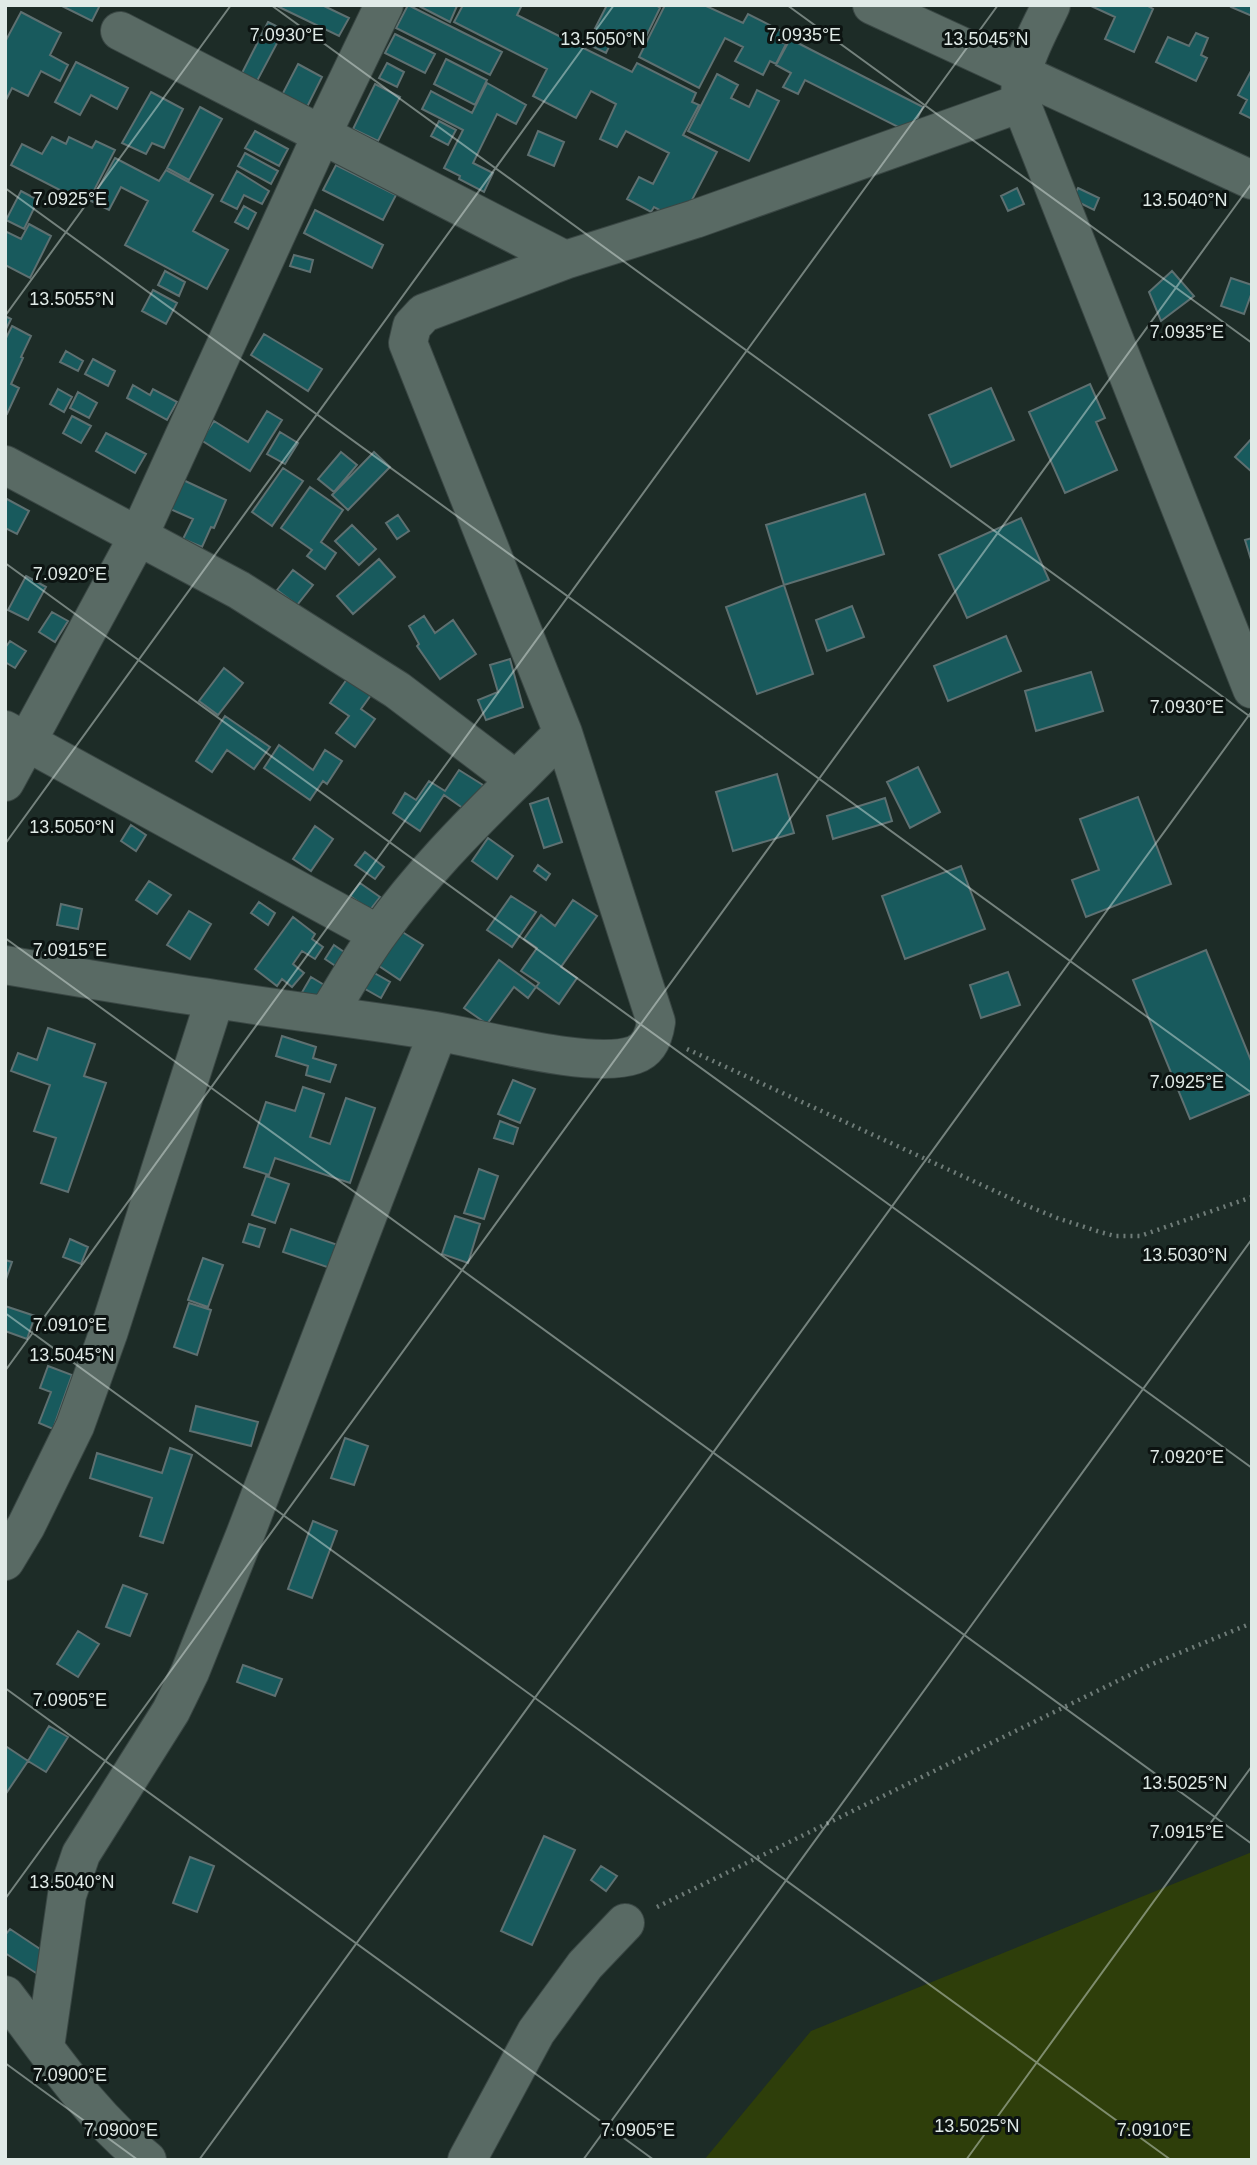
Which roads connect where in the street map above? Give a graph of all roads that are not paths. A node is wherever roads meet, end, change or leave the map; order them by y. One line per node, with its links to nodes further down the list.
1 (384, 5): 6 (street)
2 (872, 5): 5 (street)
3 (1051, 5): 5 (street)
4 (120, 31): 6 (street)
5 (1021, 88): 7 (street); 8 (street); 11 (street)
6 (322, 134): 8 (street); 10 (street)
7 (1252, 180)
8 (565, 260): 12 (street)
9 (5, 465): 10 (street)
10 (139, 535): 13 (street); 14 (street)
11 (1252, 689)
12 (563, 733): 14 (street); 20 (street)
13 (16, 735): 15 (street); 16 (street)
14 (516, 780): 16 (street)
15 (5, 782)
16 (378, 934): 19 (street)
17 (5, 965): 18 (street)
18 (215, 999): 19 (street); 21 (street)
19 (327, 1015): 20 (street)
20 (438, 1031): 24 (street)
21 (5, 1561)
22 (625, 1923): 26 (street)
23 (5, 1995): 24 (street)
24 (45, 2048): 25 (street)
25 (147, 2160)
26 (467, 2160)

